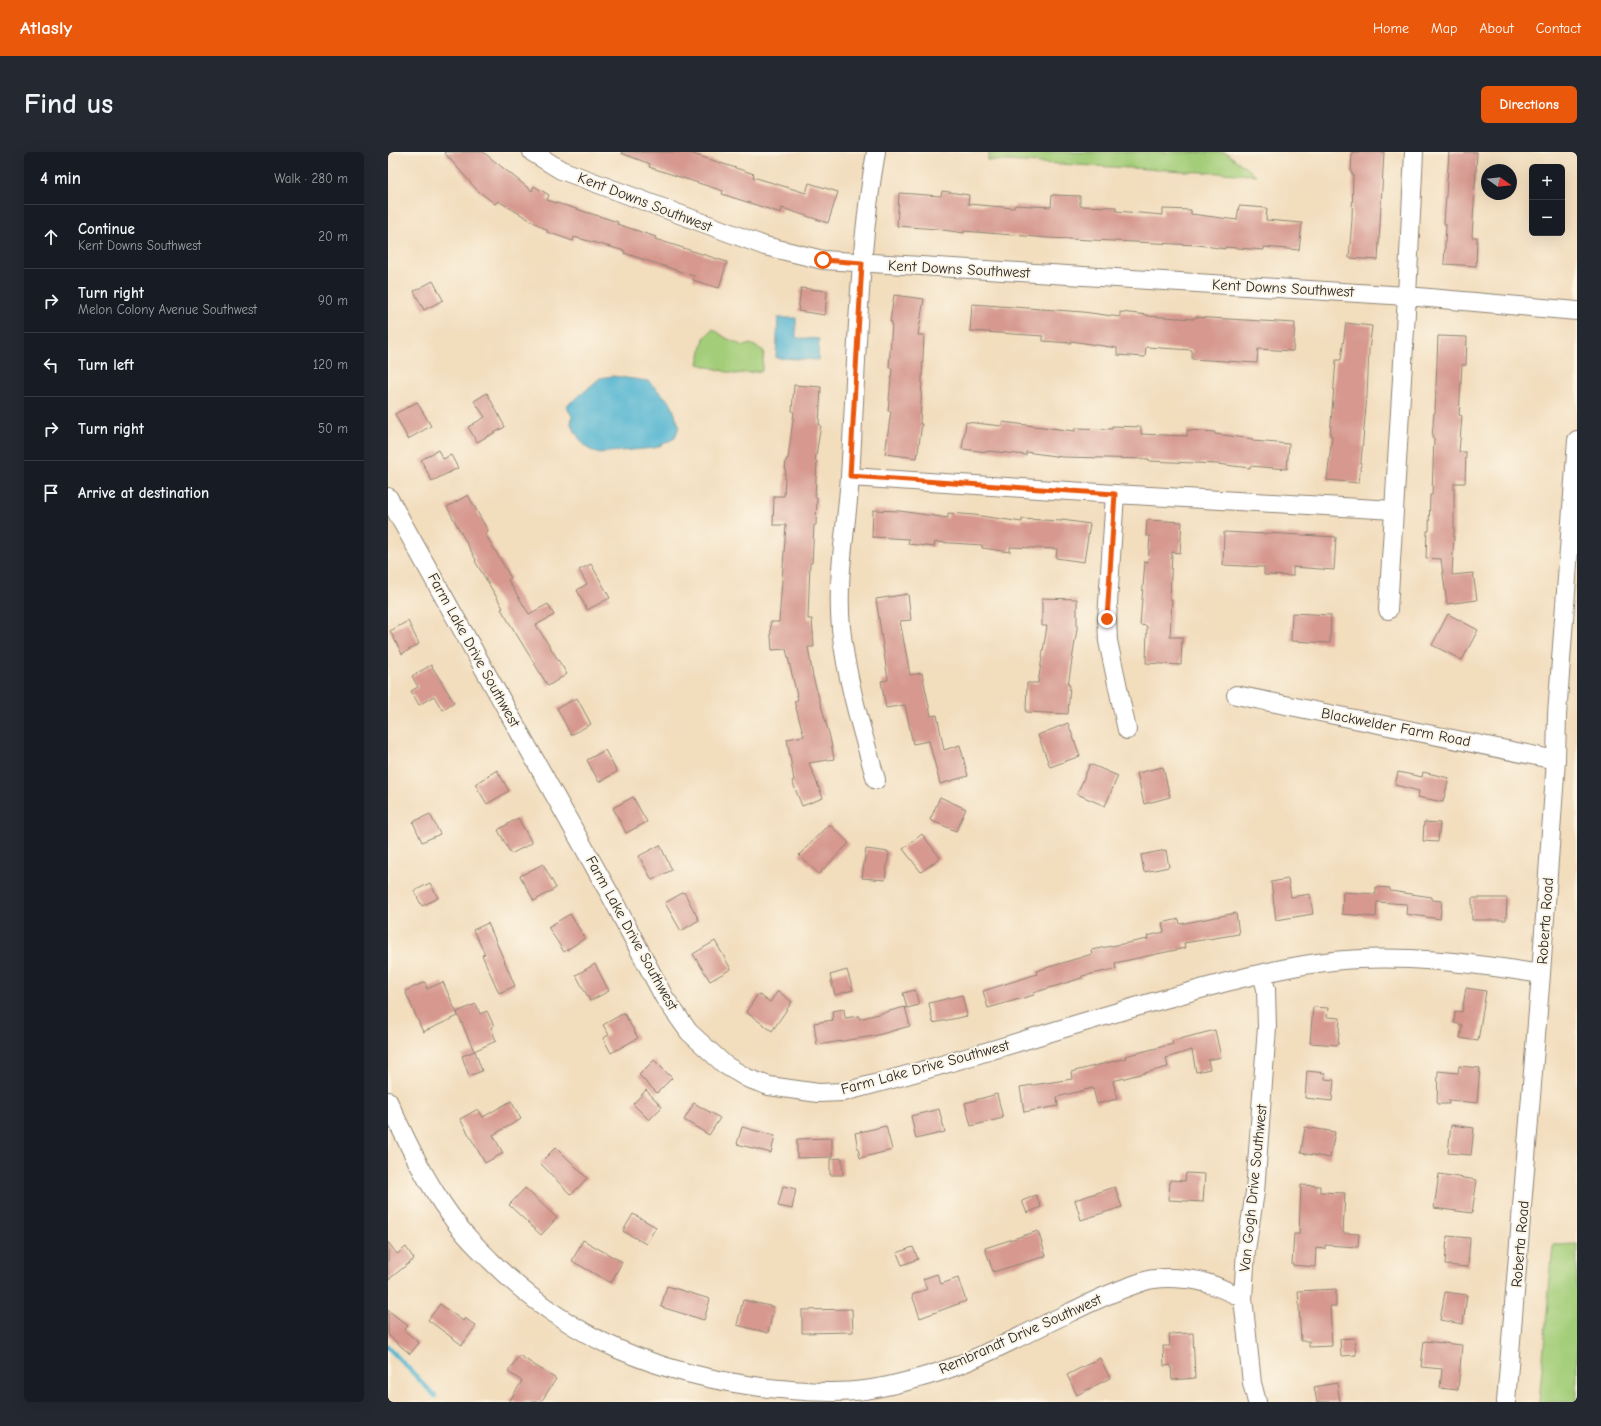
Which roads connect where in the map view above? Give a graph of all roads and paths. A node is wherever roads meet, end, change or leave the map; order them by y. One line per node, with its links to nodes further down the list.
1 (532, 152): 4 (street, Kent Downs Southwest)
2 (876, 152): 4 (street)
3 (1414, 152): 5 (street)
4 (862, 263): 5 (street, Kent Downs Southwest); 8 (street)
5 (1407, 296): 6 (street, Kent Downs Southwest); 11 (street)
6 (1577, 311)
7 (1577, 440): 15 (street, Roberta Road)
8 (850, 476): 9 (street); 16 (street)
9 (1115, 494): 11 (street); 14 (street)
10 (388, 497): 17 (street, Farm Lake Drive Southwest)
11 (1394, 510): 12 (street)
12 (1388, 610)
13 (1236, 695): 15 (street, Blackwelder Farm Road)
14 (1127, 730)
15 (1556, 760): 18 (street, Roberta Road)
16 (876, 780)
17 (1262, 974): 18 (street, Farm Lake Drive Southwest); 20 (street, Van Gogh Drive Southwest)
18 (1541, 974): 22 (street, Roberta Road)
19 (388, 1101): 20 (street, Rembrandt Drive Southwest)
20 (1243, 1298): 21 (street, Van Gogh Drive Southwest)
21 (1257, 1402)
22 (1506, 1402)

